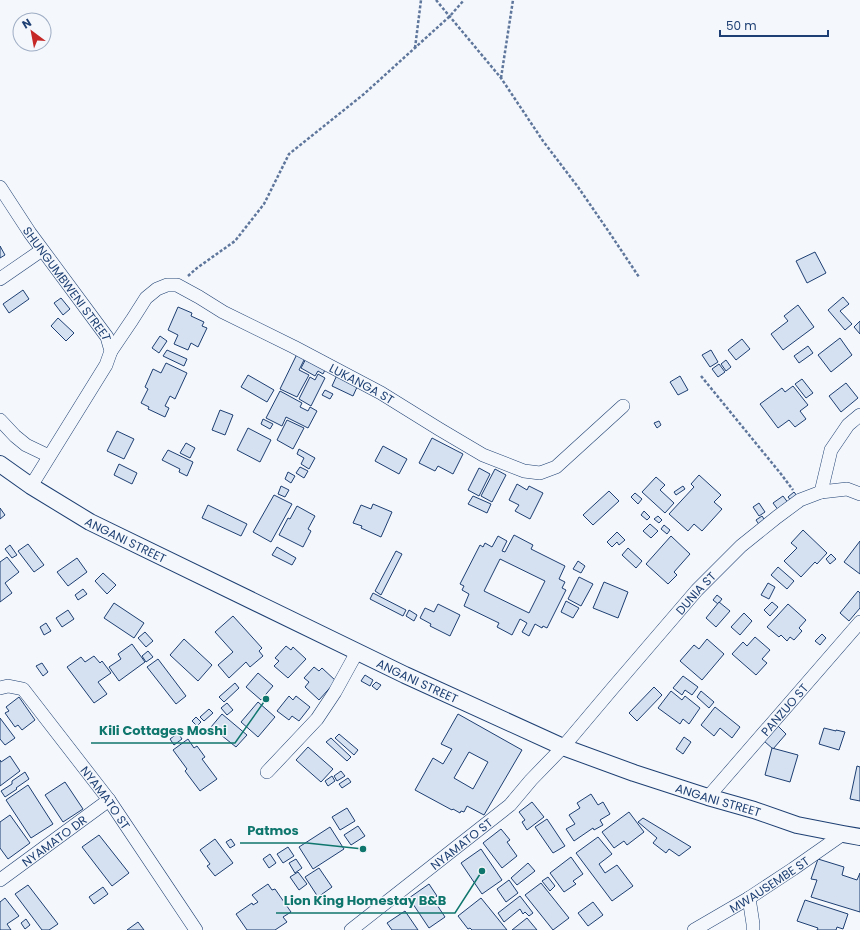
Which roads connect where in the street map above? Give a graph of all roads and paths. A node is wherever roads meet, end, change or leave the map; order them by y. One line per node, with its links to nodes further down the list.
1 (421, 0): 6 (path)
2 (436, 0): 5 (path)
3 (464, 0): 5 (path)
4 (513, 0): 7 (path)
5 (450, 16): 6 (path); 7 (path)
6 (414, 48): 12 (path)
7 (501, 78): 10 (path)
8 (0, 187): 9 (street, SHUNGUMBWENI STREET)
9 (42, 250): 11 (street); 13 (street, SHUNGUMBWENI STREET)
10 (639, 277)
11 (0, 279)
12 (177, 285): 13 (street); 15 (street, LUKANGA ST)
13 (111, 351): 18 (street, SHUNGUMBWENI STREET)
14 (701, 376): 23 (path)
15 (623, 406)
16 (860, 414): 21 (street)
17 (0, 420): 18 (street)
18 (49, 456): 20 (street, SHUNGUMBWENI STREET)
19 (0, 464): 20 (street, ANGANI STREET)
20 (31, 486): 25 (street, ANGANI STREET)
21 (821, 492): 22 (street, DUNIA ST); 23 (street, DUNIA ST)
22 (860, 494)
23 (800, 500): 27 (street, DUNIA ST)
24 (860, 622): 29 (street, PANZUO ST)
25 (356, 652): 27 (street, ANGANI STREET); 28 (street)
26 (0, 688): 30 (street, NYAMATO ST)
27 (563, 747): 29 (street, ANGANI STREET); 36 (street, NYAMATO ST)
28 (267, 772)
29 (708, 797): 31 (street, ANGANI STREET)
30 (109, 800): 33 (street, NYAMATO DR); 35 (street, NYAMATO ST)
31 (843, 834): 32 (street, ANGANI STREET); 34 (street, MWAUSEMBE ST)
32 (860, 837)
33 (0, 880)
34 (748, 898): 37 (street, MWAUSEMBE ST); 38 (street)
35 (196, 930)
36 (351, 930)
37 (694, 930)
38 (753, 930)

